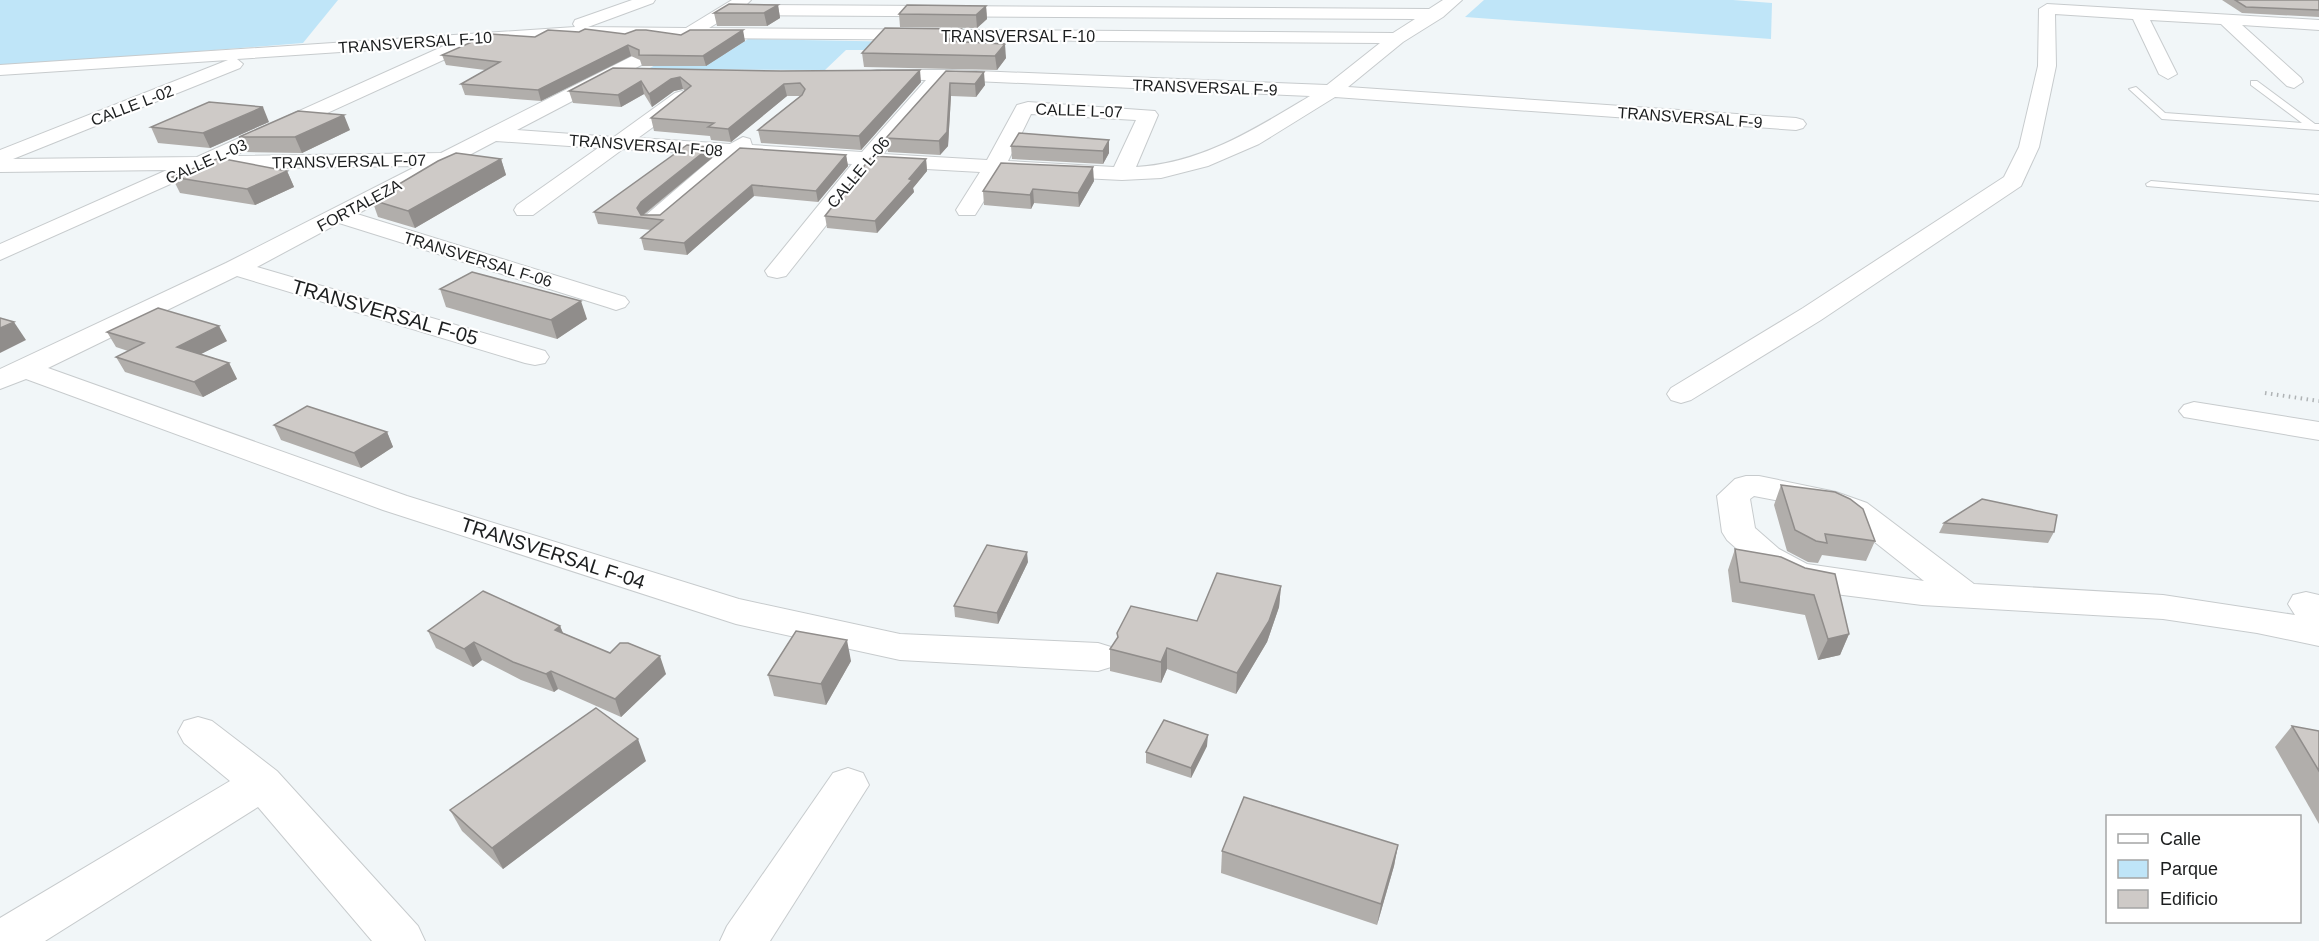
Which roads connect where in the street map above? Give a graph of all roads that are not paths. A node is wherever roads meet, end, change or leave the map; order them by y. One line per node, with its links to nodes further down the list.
1 (647, 0): 11 (street)
2 (1454, 0): 7 (street, TRANSVERSAL F-08)
3 (735, 5): 4 (street); 12 (street, FORTALEZA)
4 (975, 5): 5 (street)
5 (1139, 6): 6 (street)
6 (1304, 6): 7 (street)
7 (1437, 14): 15 (street, TRANSVERSAL F-08)
8 (2140, 16): 9 (street); 21 (street); 55 (street)
9 (2227, 21): 10 (street); 24 (street)
10 (2319, 25)
11 (577, 26)
12 (690, 32): 13 (street, TRANSVERSAL F-10); 14 (street, TRANSVERSAL F-10); 19 (street, FORTALEZA)
13 (984, 37): 15 (street, TRANSVERSAL F-10); 23 (street, CALLE L-06)
14 (476, 38): 16 (street, TRANSVERSAL F-10); 39 (street, CALLE L-03)
15 (1397, 38): 28 (street, TRANSVERSAL F-08)
16 (263, 53): 17 (street, TRANSVERSAL F-10); 36 (street, CALLE L-02)
17 (45, 67): 18 (street, TRANSVERSAL F-10); 25 (street)
18 (0, 70)
19 (613, 73): 20 (street); 33 (street, FORTALEZA)
20 (658, 73)
21 (2168, 74)
22 (861, 75): 23 (street, TRANSVERSAL F-9)
23 (947, 75): 28 (street, TRANSVERSAL F-9); 38 (street, CALLE L-06)
24 (2294, 82)
25 (0, 83)
26 (2254, 83): 31 (lane)
27 (2133, 89): 31 (lane)
28 (1331, 91): 30 (street, TRANSVERSAL F-9); 42 (street, TRANSVERSAL F-08)
29 (682, 97): 34 (street)
30 (1796, 124)
31 (2316, 127)
32 (760, 130): 35 (street)
33 (494, 135): 34 (street, TRANSVERSAL F-08); 37 (street, FORTALEZA)
34 (618, 144): 35 (street, TRANSVERSAL F-08); 45 (street)
35 (734, 151): 38 (street, TRANSVERSAL F-08); 48 (street)
36 (0, 157)
37 (446, 159): 39 (street, TRANSVERSAL F-07); 47 (street, FORTALEZA)
38 (867, 159): 41 (street, TRANSVERSAL F-08); 51 (street, CALLE L-06)
39 (203, 163): 40 (street, TRANSVERSAL F-07); 49 (street, CALLE L-03)
40 (0, 166)
41 (994, 167): 42 (street, TRANSVERSAL F-08); 42 (street, CALLE L-07); 46 (street, CALLE L-07)
42 (1122, 174)
43 (2151, 184): 44 (lane)
44 (2319, 198)
45 (525, 210)
46 (967, 210)
47 (339, 216): 50 (street, FORTALEZA); 52 (street, TRANSVERSAL F-06)
48 (654, 220)
49 (0, 253)
50 (235, 268): 53 (street, TRANSVERSAL F-05); 54 (street, FORTALEZA)
51 (777, 271)
52 (616, 302)
53 (535, 357)
54 (13, 374): 60 (street, TRANSVERSAL F-04)
55 (1681, 394)
56 (2194, 411): 57 (street)
57 (2319, 431)
58 (1965, 595): 58 (street); 59 (street)
59 (2315, 620)
60 (1098, 657)
61 (198, 732): 62 (street)
62 (262, 783): 64 (street); 65 (street)
63 (848, 785): 66 (street)
64 (4, 941)
65 (401, 941)
66 (744, 941)

